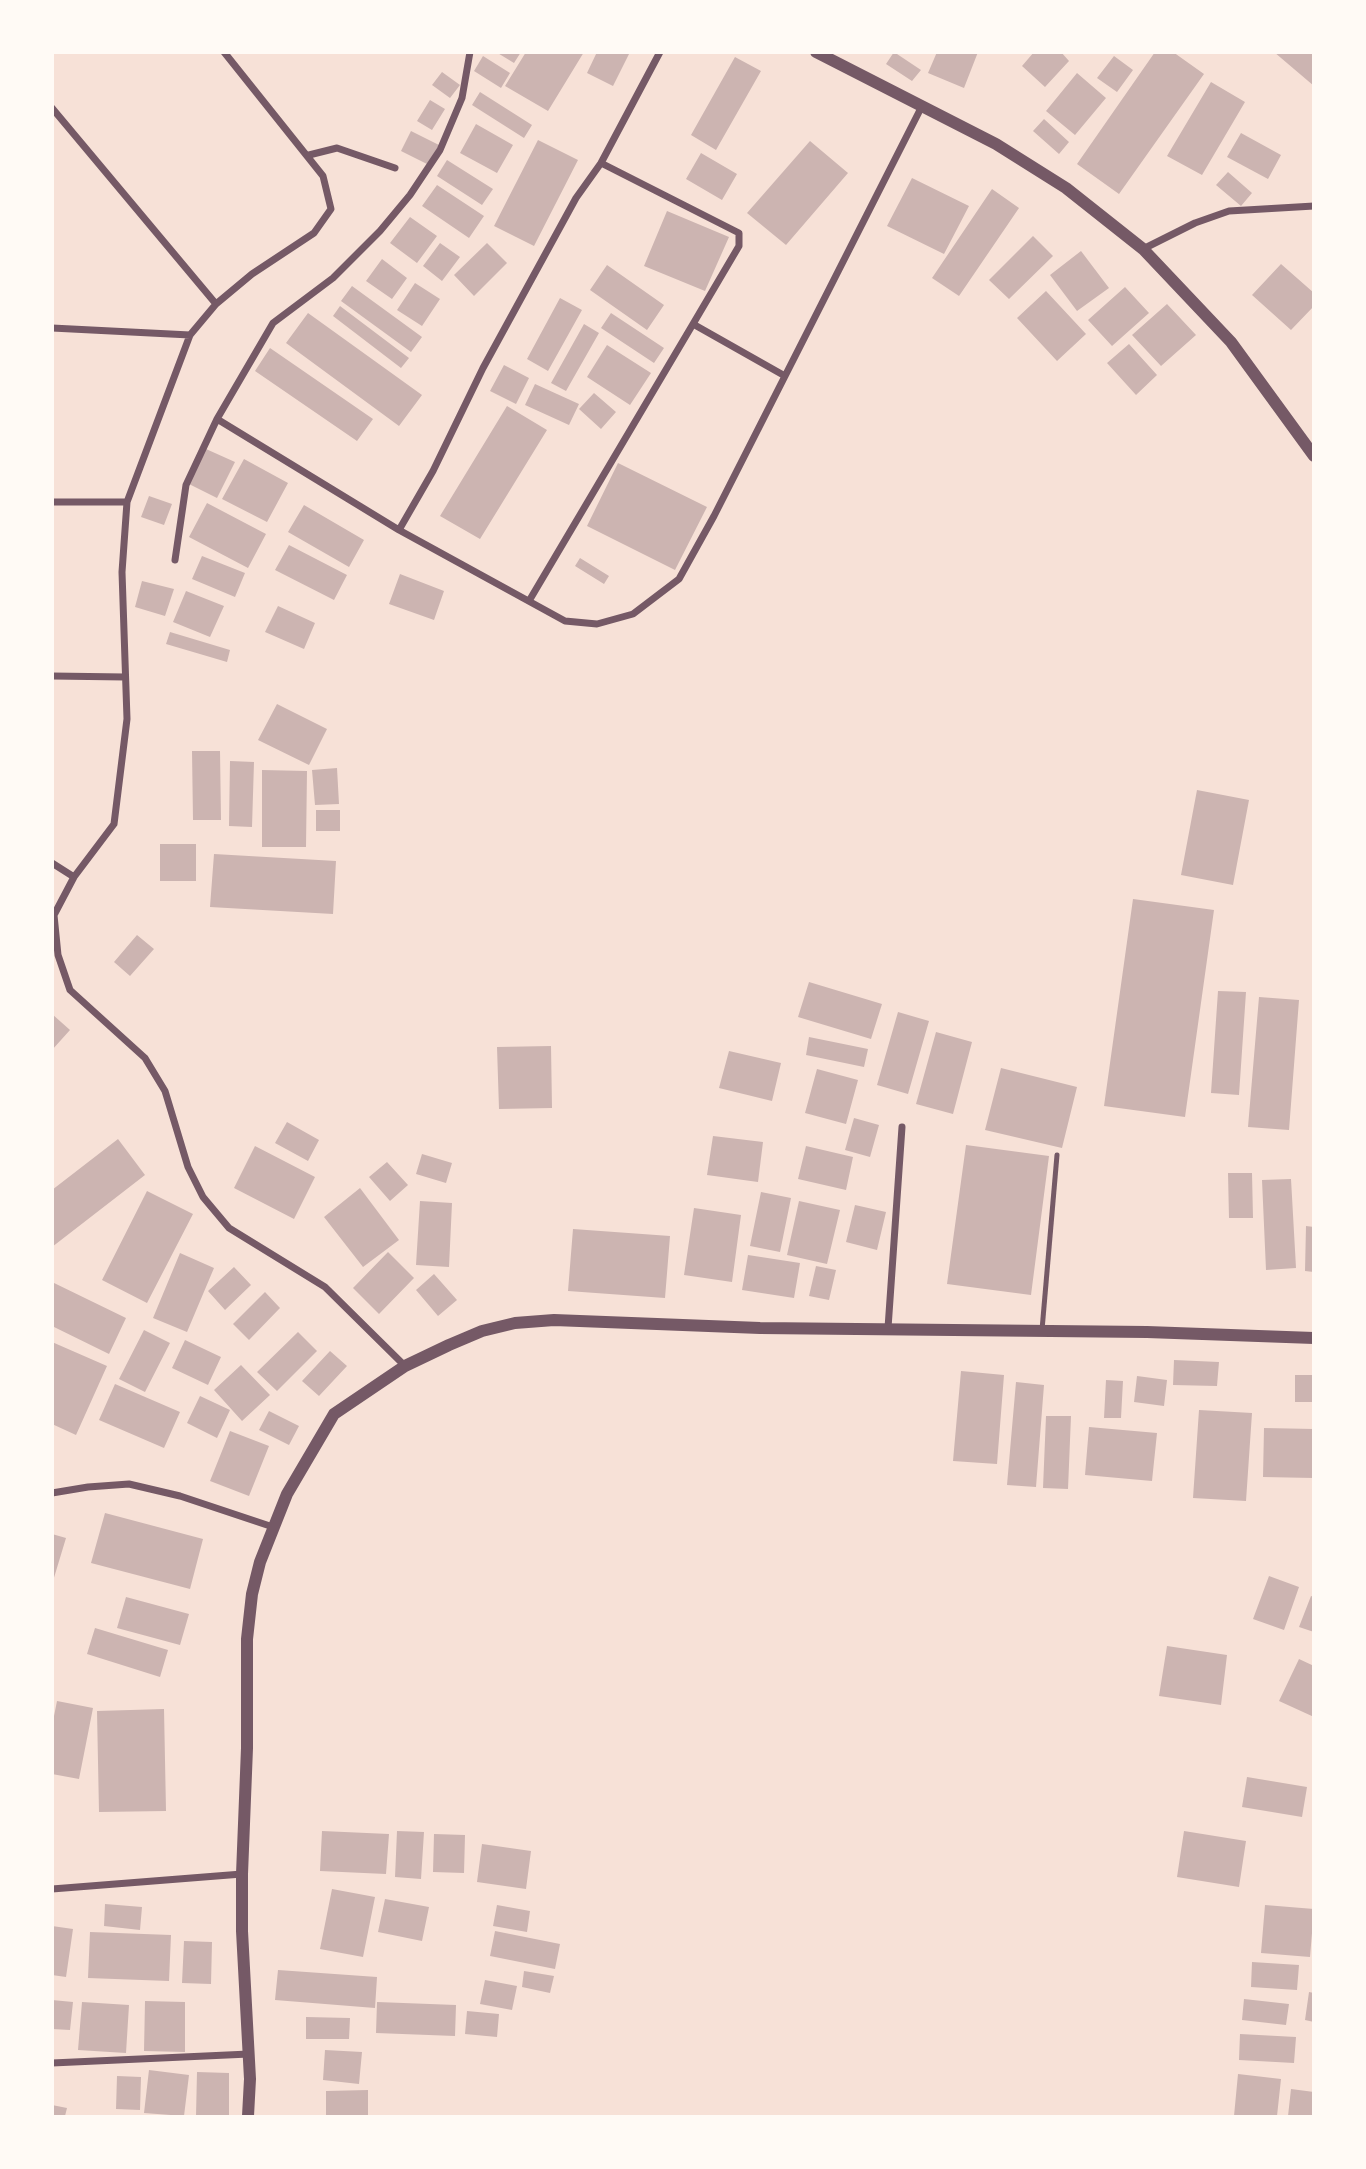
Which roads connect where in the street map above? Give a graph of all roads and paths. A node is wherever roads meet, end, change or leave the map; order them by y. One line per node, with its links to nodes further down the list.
1 (224, 52): 7 (street)
2 (470, 52): 17 (street)
3 (660, 52): 8 (street)
4 (816, 52): 5 (street)
5 (922, 106): 11 (street); 16 (street)
6 (52, 108): 12 (street)
7 (309, 155): 9 (street); 12 (street)
8 (601, 163): 13 (street); 21 (street)
9 (396, 168)
10 (1314, 206): 11 (street)
11 (1143, 249): 18 (street)
12 (216, 304): 15 (street)
13 (693, 324): 16 (street); 23 (street)
14 (52, 328): 15 (street)
15 (190, 335): 20 (street)
16 (785, 376): 23 (street)
17 (217, 419): 21 (street); 22 (street)
18 (1314, 456)
19 (52, 502): 20 (street)
20 (127, 502): 25 (street)
21 (399, 530): 23 (street)
22 (175, 560)
23 (529, 601)
24 (52, 676): 25 (street)
25 (125, 677): 27 (street)
26 (52, 863): 27 (street)
27 (74, 877): 33 (street)
28 (902, 1126): 30 (street)
29 (1057, 1155): 31 (lane)
30 (888, 1328): 31 (street); 33 (street)
31 (1042, 1330): 32 (street)
32 (1314, 1338)
33 (405, 1366): 35 (street)
34 (52, 1493): 35 (street)
35 (273, 1527): 36 (street)
36 (242, 1874): 37 (street); 38 (street)
37 (52, 1889)
38 (248, 2054): 39 (street); 40 (street)
39 (52, 2063)
40 (248, 2116)

